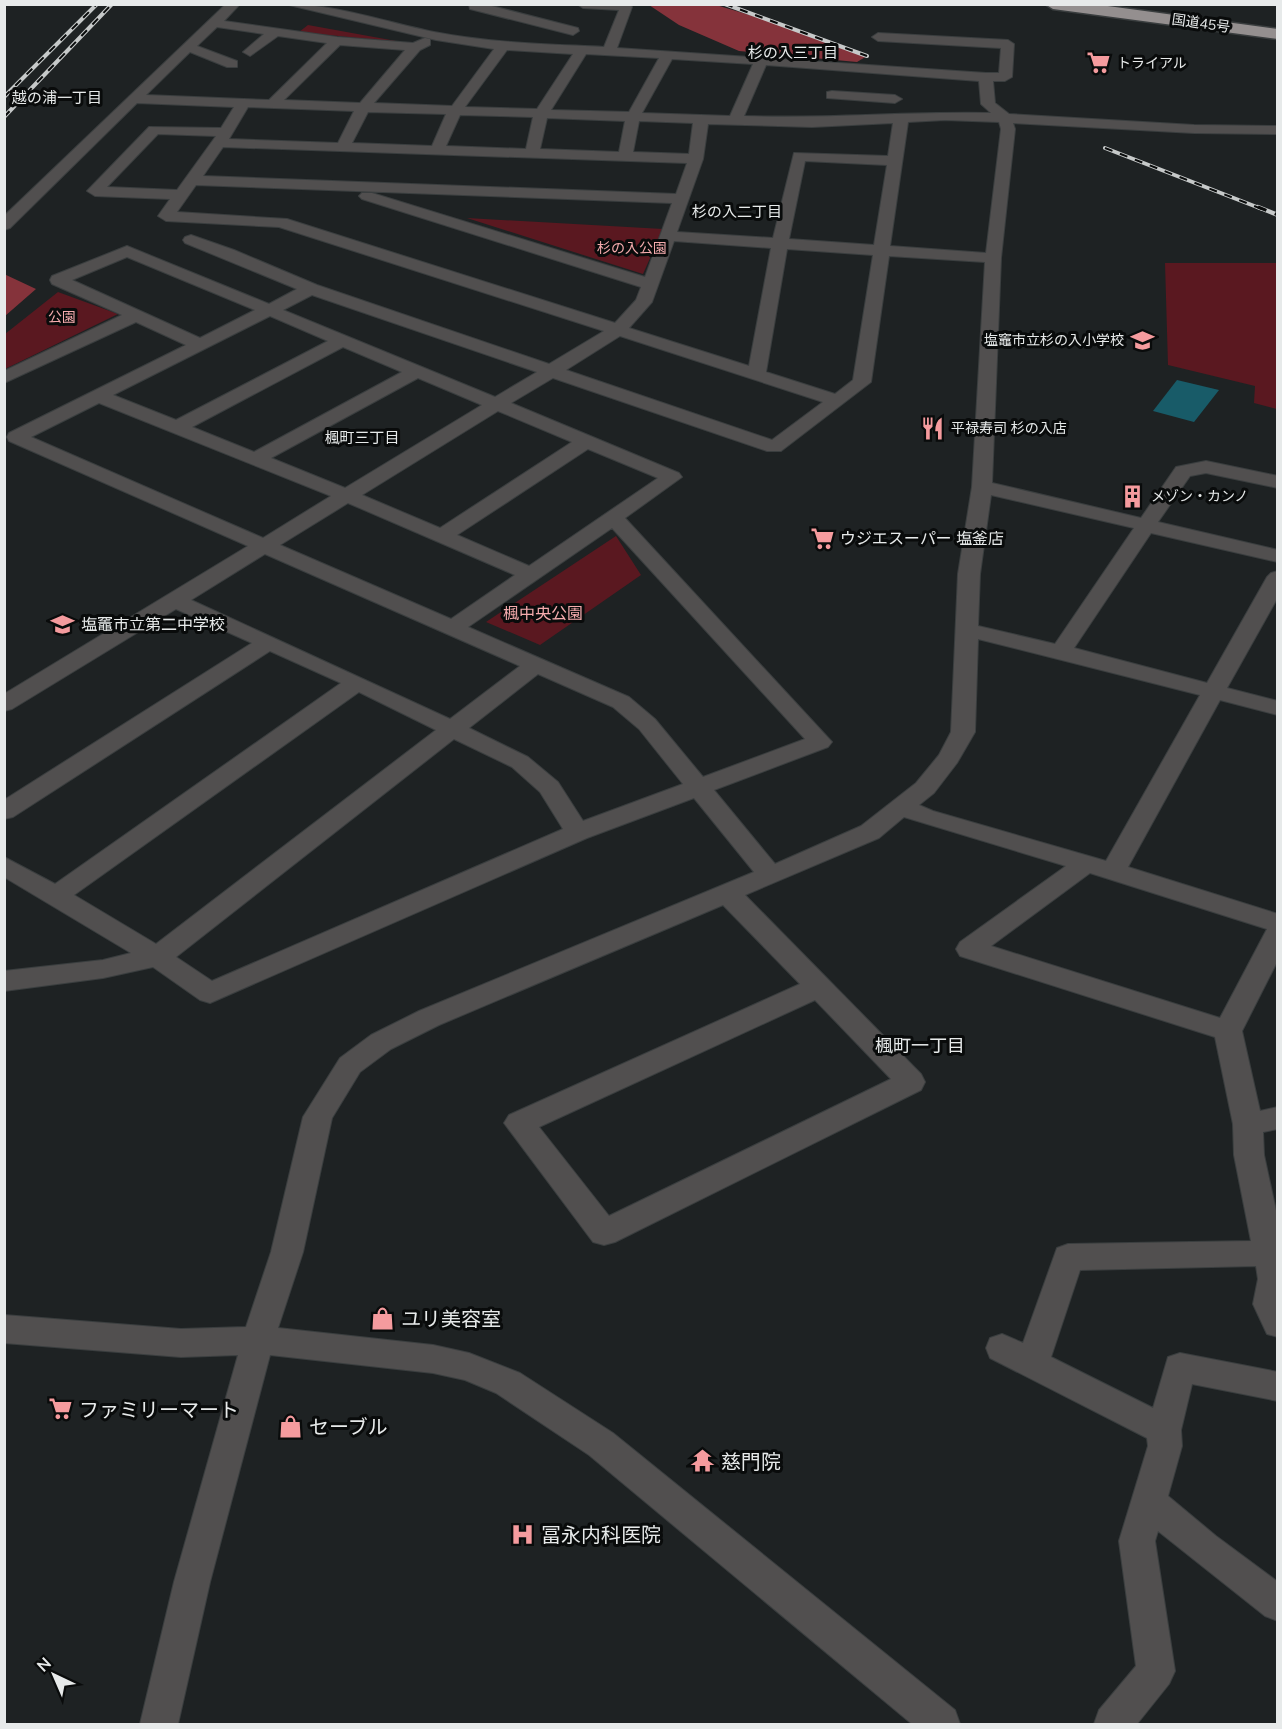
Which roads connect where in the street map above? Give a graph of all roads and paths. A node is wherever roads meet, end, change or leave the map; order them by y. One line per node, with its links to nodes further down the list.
1 (234, 4): 6 (street)
2 (291, 4): 9 (street)
3 (478, 4): 5 (street)
4 (1053, 4): 8 (highway, 国道45号)
5 (583, 14): 15 (street); 18 (street)
6 (213, 23): 7 (street); 13 (street)
7 (275, 32): 11 (street); 17 (street)
8 (1278, 34)
9 (436, 36): 12 (street); 14 (street)
10 (879, 37): 23 (street)
11 (337, 41): 14 (street); 28 (street)
12 (503, 46): 15 (street); 30 (street)
13 (188, 47): 21 (street); 25 (street)
14 (416, 47): 29 (street)
15 (562, 50): 16 (street)
16 (581, 51): 18 (street); 31 (street)
17 (250, 52)
18 (608, 52): 19 (street)
19 (667, 55): 20 (street); 32 (street)
20 (761, 60): 22 (street); 36 (street)
21 (232, 64)
22 (895, 72): 23 (street); 26 (street)
23 (987, 77): 33 (street)
24 (832, 95): 26 (street)
25 (133, 99): 27 (street); 49 (street)
26 (895, 99): 35 (street)
27 (243, 104): 28 (street); 38 (street)
28 (271, 105): 29 (street)
29 (363, 108): 30 (street); 39 (street)
30 (456, 111): 31 (street); 40 (street)
31 (541, 114): 32 (street); 41 (street)
32 (633, 117): 34 (street); 42 (street)
33 (1005, 118): 35 (street); 37 (street); 54 (street)
34 (701, 119): 36 (street); 43 (street)
35 (896, 119): 36 (street); 44 (street)
36 (735, 121)
37 (1278, 130)
38 (223, 137): 39 (street); 45 (street); 47 (street)
39 (343, 147): 40 (street)
40 (437, 150): 41 (street)
41 (532, 153): 42 (street)
42 (625, 156): 43 (street)
43 (696, 159): 48 (street)
44 (894, 161): 52 (street); 53 (street)
45 (191, 180): 46 (street); 47 (street)
46 (341, 186): 48 (street); 55 (street)
47 (180, 195): 59 (street)
48 (682, 198): 50 (street)
49 (4, 225)
50 (668, 236): 52 (street); 55 (street)
51 (191, 240): 56 (street)
52 (781, 244): 53 (street); 64 (street)
53 (882, 251): 54 (street); 67 (street)
54 (993, 258): 74 (street)
55 (650, 284): 59 (street)
56 (311, 290): 57 (street); 63 (street)
57 (270, 310): 58 (street); 60 (street); 61 (street)
58 (136, 315): 61 (street); 65 (street)
59 (616, 331): 63 (street); 64 (street)
60 (342, 340): 62 (street); 69 (street)
61 (201, 345): 66 (street)
62 (417, 371): 68 (street); 72 (street)
63 (551, 372): 67 (street); 68 (street)
64 (757, 375): 67 (street)
65 (4, 378)
66 (99, 396): 69 (street); 70 (street)
67 (836, 400)
68 (499, 404): 71 (street); 75 (street)
69 (176, 428): 72 (street)
70 (10, 435): 79 (street)
71 (587, 441): 76 (street); 78 (street)
72 (255, 459): 75 (street)
73 (1278, 482): 77 (street)
74 (982, 487): 77 (street); 85 (street)
75 (348, 496): 78 (street); 79 (street)
76 (614, 517): 81 (street); 94 (street)
77 (1147, 528): 80 (street); 87 (street)
78 (442, 536): 81 (street)
79 (268, 545): 83 (street); 84 (street)
80 (1278, 556)
81 (530, 574): 84 (street)
82 (1278, 577): 90 (street)
83 (176, 601): 86 (street); 91 (street)
84 (454, 627): 88 (street)
85 (969, 632): 87 (street); 95 (street)
86 (268, 643): 89 (street); 96 (street)
87 (1060, 652): 90 (street)
88 (536, 664): 93 (street); 94 (street)
89 (356, 683): 93 (street); 103 (street)
90 (1212, 689): 92 (street); 100 (street)
91 (4, 704)
92 (1278, 708)
93 (455, 729): 97 (street); 106 (street)
94 (699, 788): 97 (street); 101 (street)
95 (903, 807): 98 (street); 101 (street)
96 (4, 812)
97 (578, 832): 106 (street)
98 (1087, 863): 100 (street); 109 (street)
99 (4, 865): 103 (street)
100 (1113, 871): 104 (street)
101 (770, 875): 102 (street)
102 (727, 893): 108 (street); 115 (street)
103 (55, 896): 106 (street)
104 (1278, 923)
105 (1278, 932): 109 (street)
106 (157, 957): 107 (street)
107 (4, 981)
108 (819, 987): 108 (street)
109 (1228, 1031): 111 (street)
110 (1278, 1118): 111 (street)
111 (1248, 1124): 112 (street)
112 (1274, 1270): 113 (street); 117 (street)
113 (1278, 1324)
114 (4, 1329): 115 (street)
115 (258, 1340): 122 (street); 123 (street)
116 (1002, 1348): 117 (street)
117 (1032, 1364): 119 (street)
118 (1278, 1388): 119 (street)
119 (1164, 1430): 120 (street)
120 (1148, 1501): 121 (street); 124 (street)
121 (1278, 1604)
122 (159, 1725)
123 (941, 1725)
124 (1113, 1725)

